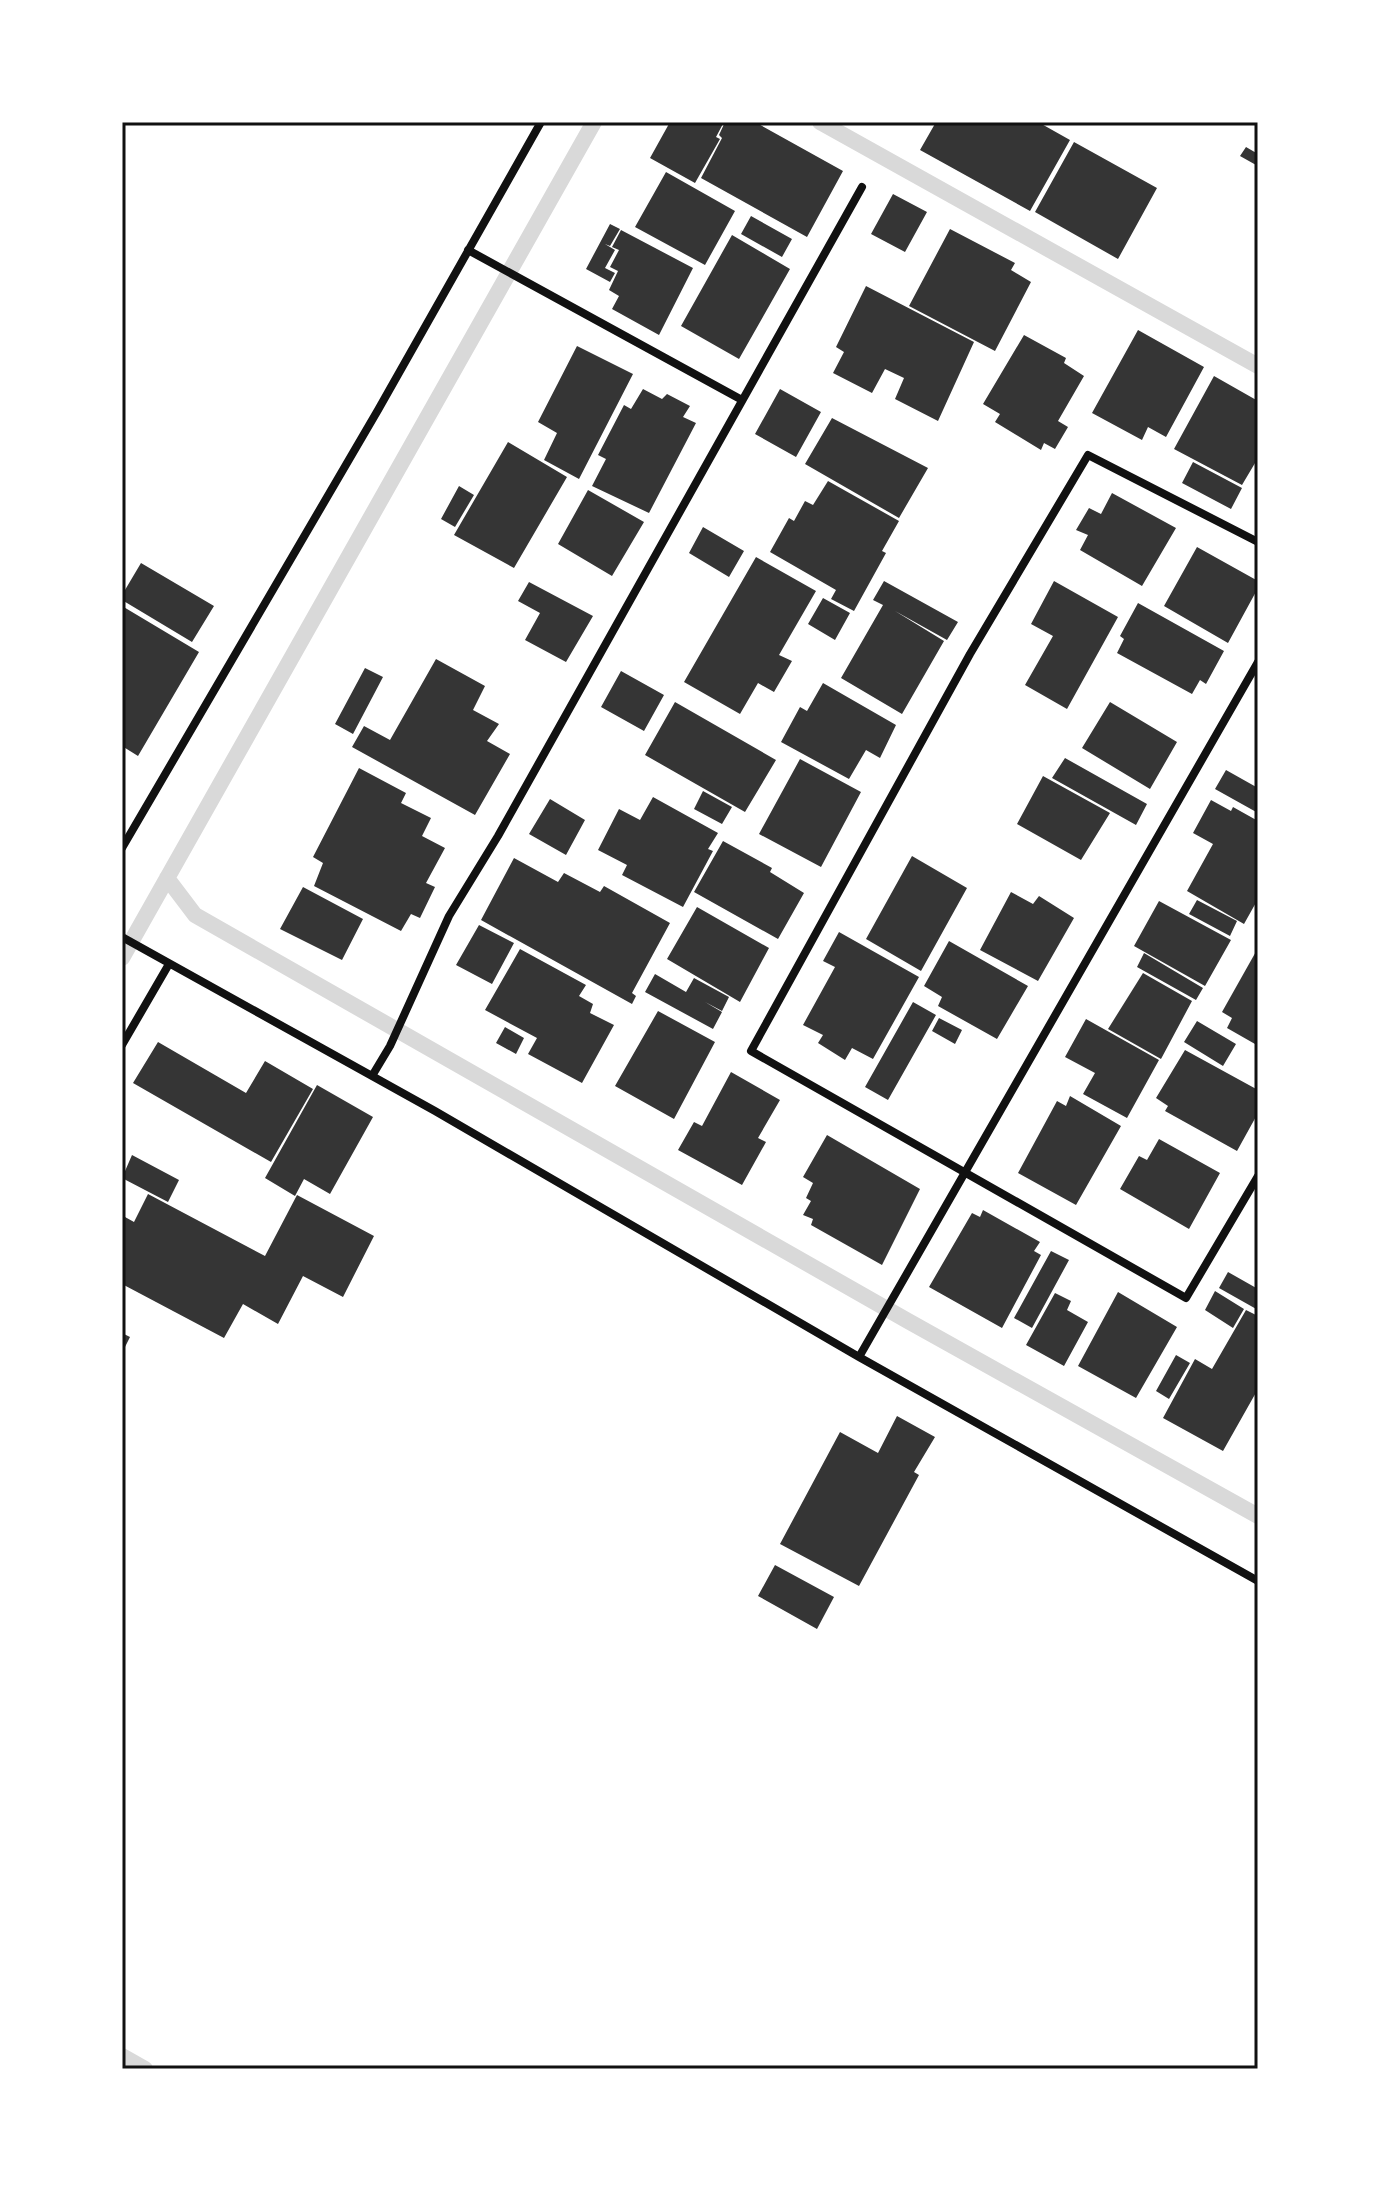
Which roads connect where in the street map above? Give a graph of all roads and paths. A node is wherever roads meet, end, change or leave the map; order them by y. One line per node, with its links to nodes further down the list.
1 (541, 122): 3 (street)
2 (862, 187): 4 (street)
3 (468, 250): 4 (street); 7 (street)
4 (742, 400): 11 (street)
5 (1258, 542): 12 (street)
6 (1258, 662): 12 (street)
7 (122, 848)
8 (122, 937): 9 (street)
9 (169, 964): 10 (street); 11 (street)
10 (122, 1045)
11 (372, 1076): 14 (street)
12 (965, 1174): 13 (street); 14 (street)
13 (1258, 1176)
14 (859, 1357): 15 (street)
15 (1258, 1581)

